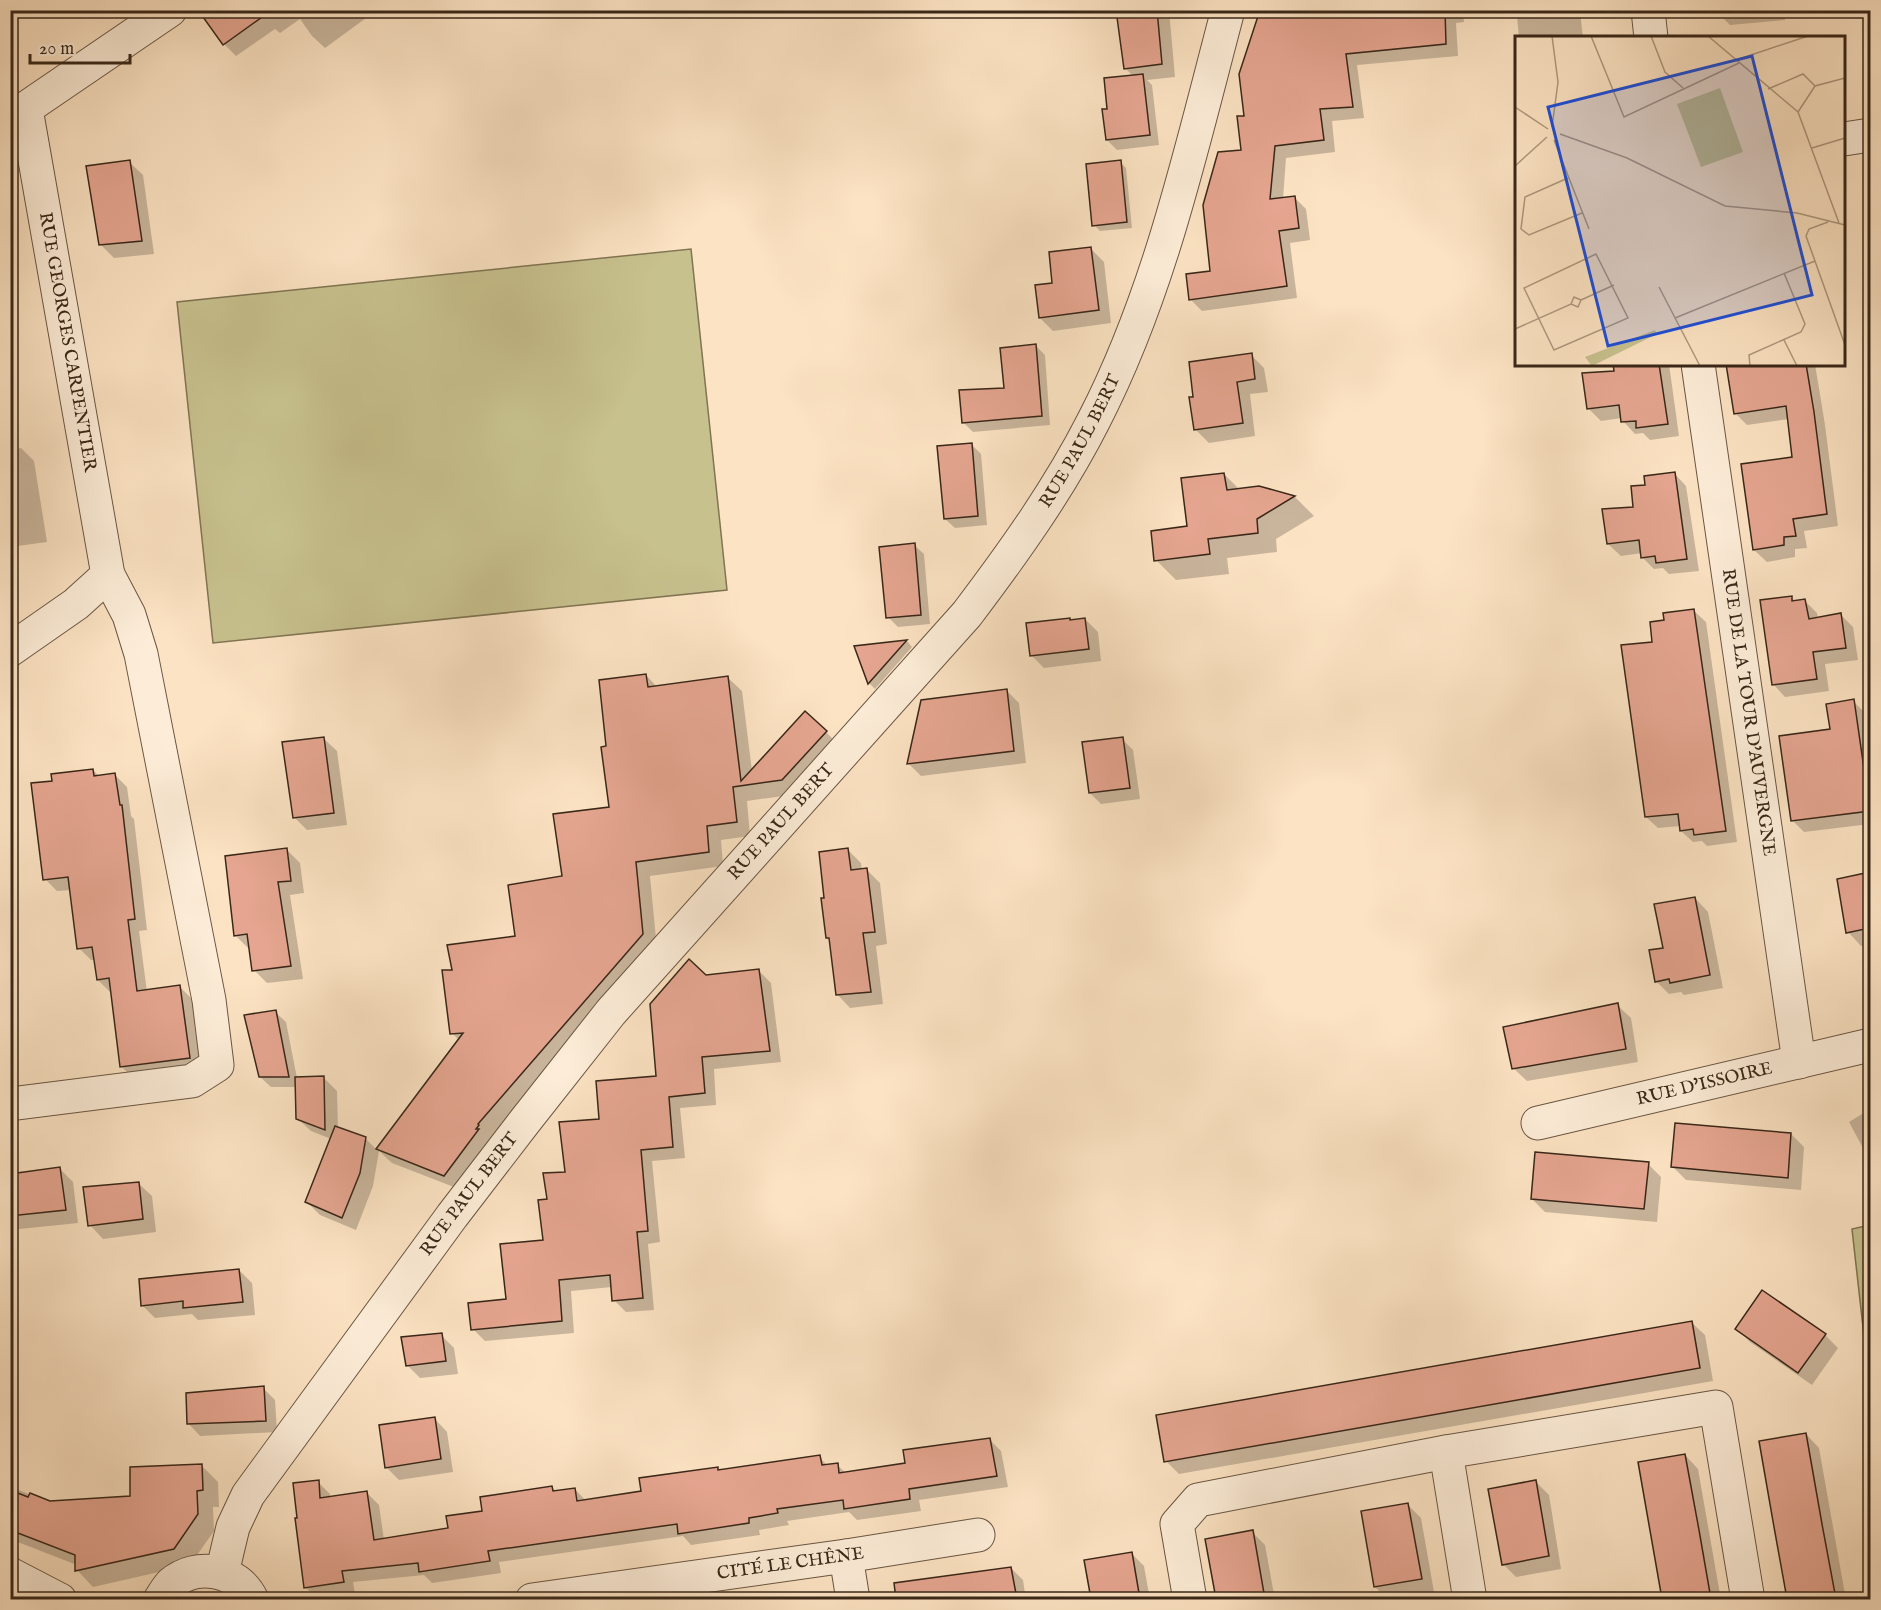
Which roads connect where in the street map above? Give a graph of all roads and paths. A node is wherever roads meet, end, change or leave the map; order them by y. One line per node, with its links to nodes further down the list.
1 (170, 10): 5 (street)
2 (1228, 10): 18 (street, RUE PAUL BERT)
3 (1647, 10): 4 (street)
4 (1651, 36)
5 (18, 114): 9 (street, RUE GEORGES CARPENTIER)
6 (1870, 135): 7 (street)
7 (1845, 139)
8 (1698, 366): 12 (street, RUE DE LA TOUR D'AUVERGNE)
9 (108, 575): 10 (street); 13 (street, RUE GEORGES CARPENTIER)
10 (10, 650)
11 (1870, 1045): 12 (street, RUE D'ISSOIRE)
12 (1799, 1062): 14 (street, RUE D'ISSOIRE)
13 (10, 1104)
14 (1538, 1123)
15 (1446, 1452): 26 (street); 27 (street); 28 (street)
16 (978, 1535): 17 (street, CITÉ LE CHÊNE)
17 (846, 1557): 20 (street, CITÉ LE CHÊNE); 25 (street)
18 (222, 1573): 22 (street); 23 (street)
19 (10, 1574): 21 (street)
20 (566, 1597): 24 (street, CITÉ LE CHÊNE)
21 (60, 1599)
22 (160, 1599)
23 (252, 1599)
24 (532, 1599)
25 (853, 1599)
26 (1190, 1599)
27 (1470, 1599)
28 (1748, 1599)

